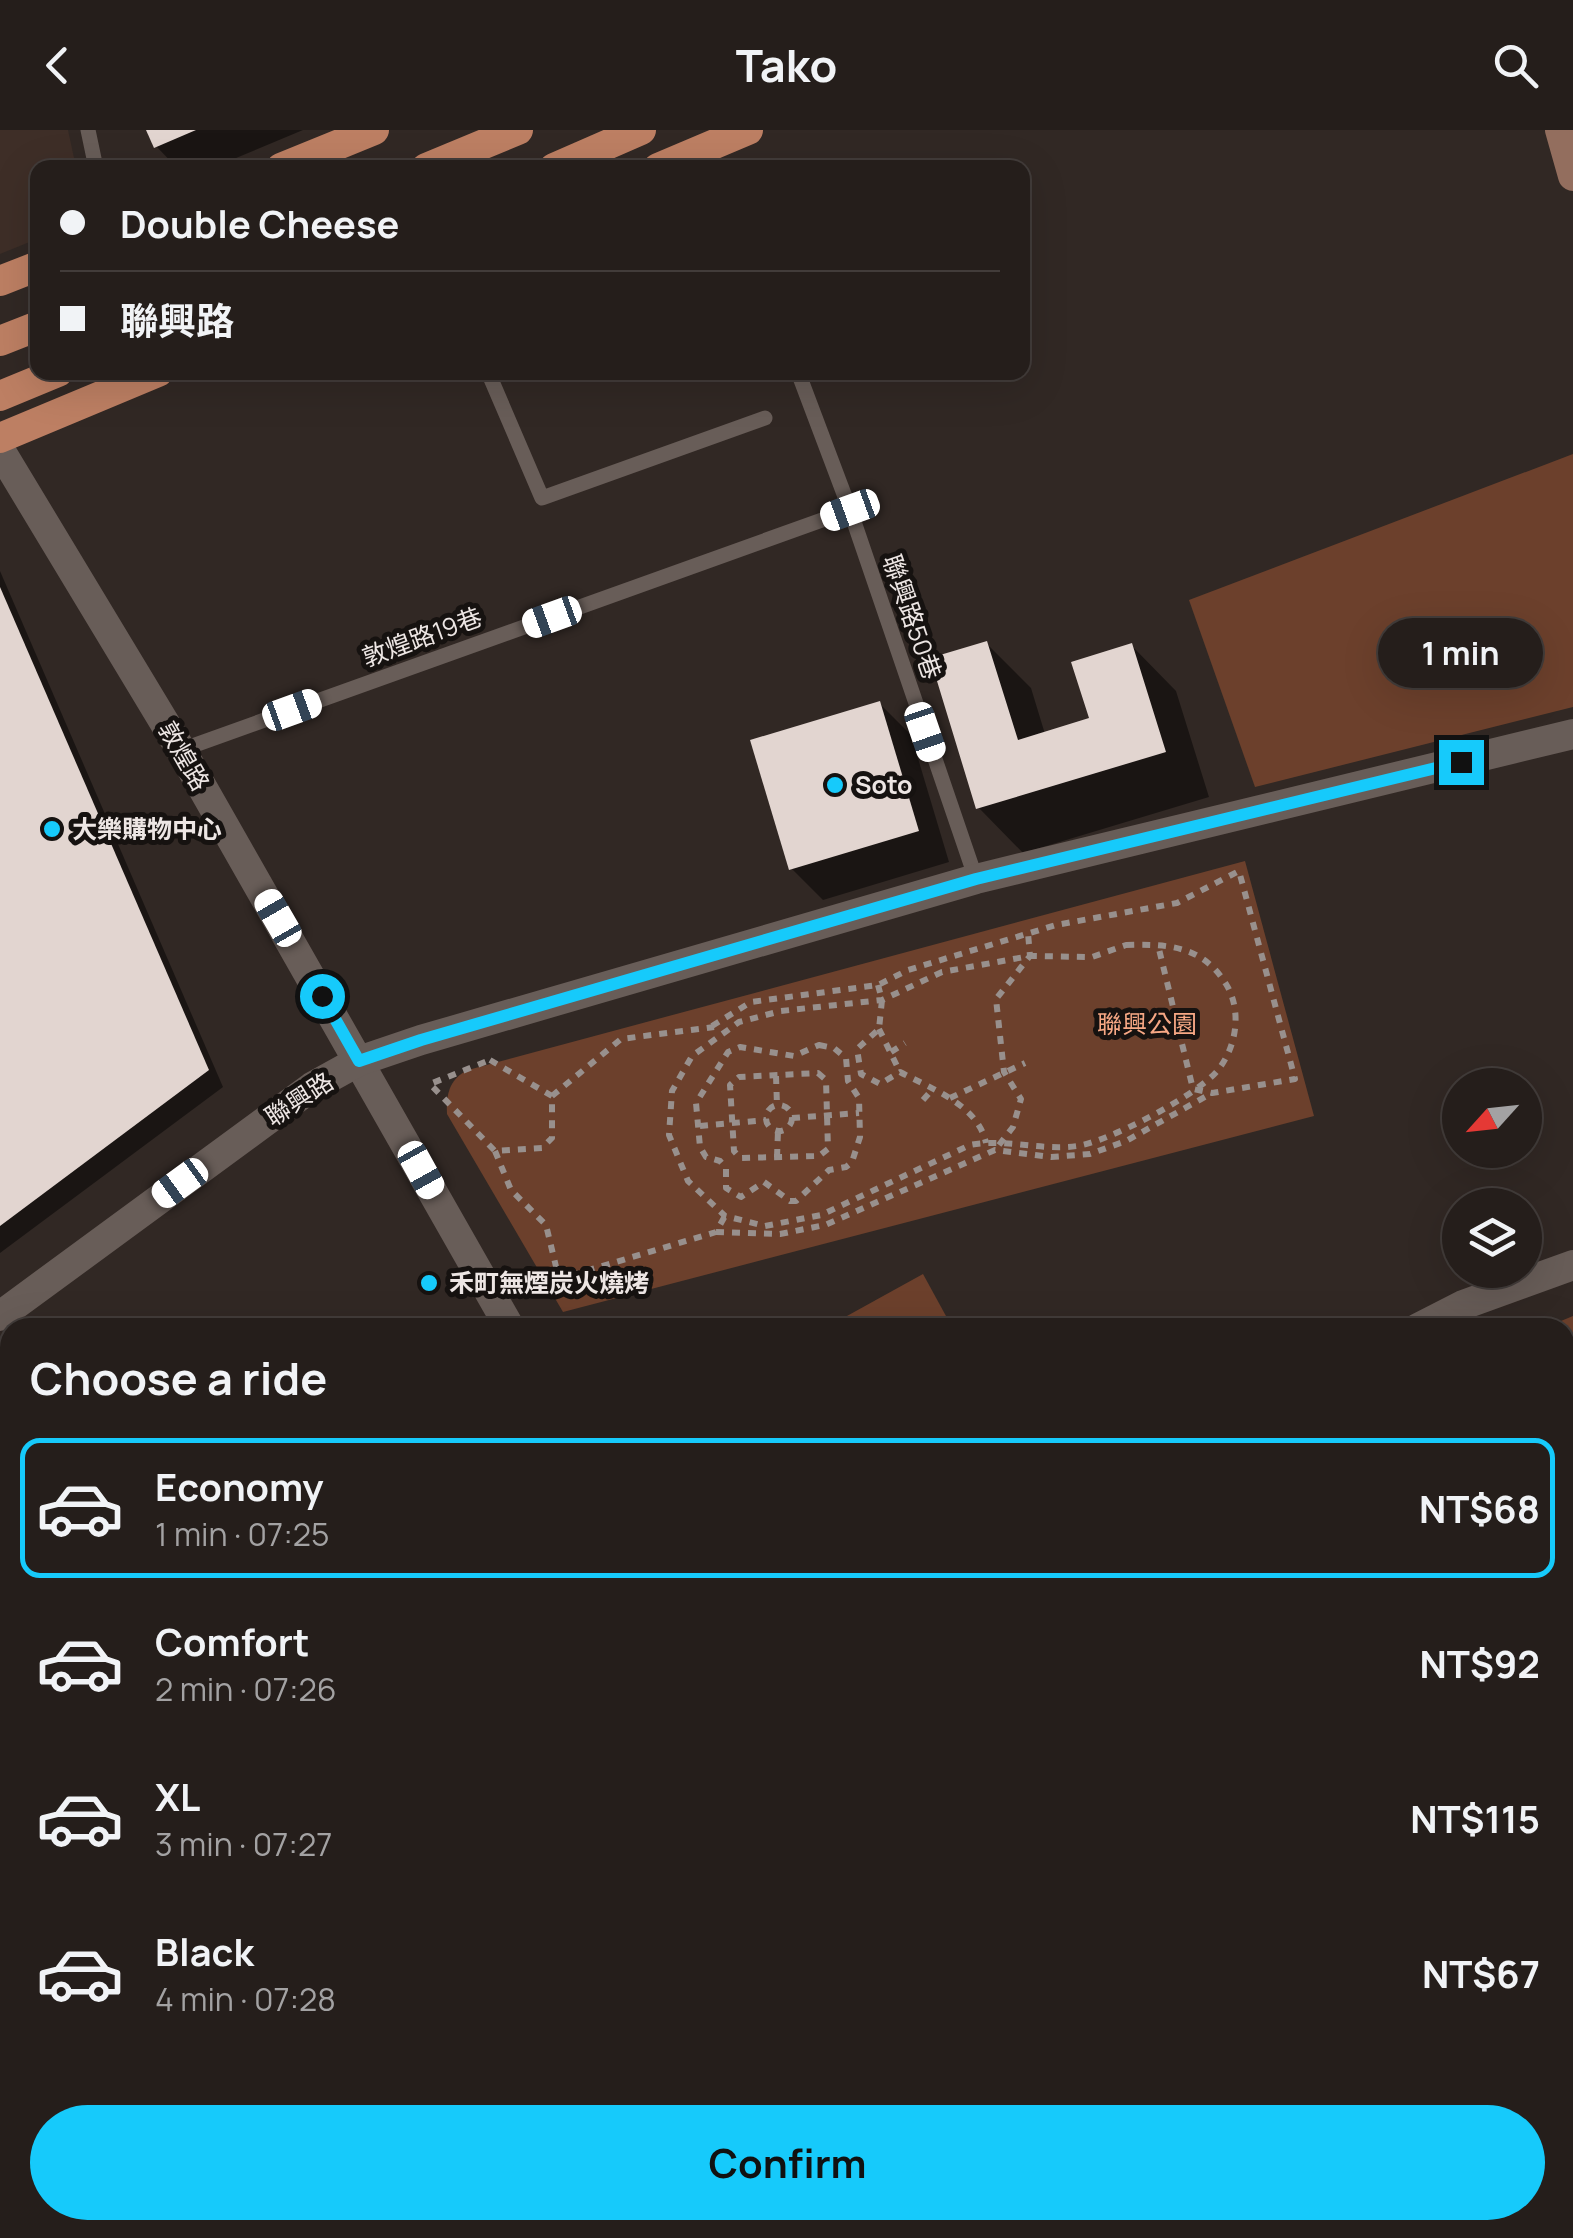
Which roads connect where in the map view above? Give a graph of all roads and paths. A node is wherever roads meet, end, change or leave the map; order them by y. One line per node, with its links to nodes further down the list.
1 (88, 130): 8 (lane)
2 (374, 130): 9 (main road)
3 (518, 130): 10 (main road)
4 (641, 130): 11 (main road)
5 (748, 130): 7 (main road)
6 (1560, 130): 12 (street)
7 (716, 155)
8 (94, 160)
9 (301, 160)
10 (445, 160)
11 (572, 160)
12 (1573, 176)
13 (30, 269): 14 (main road)
14 (0, 281)
15 (30, 329): 16 (main road)
16 (0, 341)
17 (39, 380): 21 (main road)
18 (139, 380): 23 (main road)
19 (491, 380): 22 (lane)
20 (801, 380): 25 (lane, 聯興路50巷)
21 (0, 396)
22 (765, 418)
23 (0, 438)
24 (0, 450): 27 (street, 敦煌路)
25 (850, 510): 27 (lane, 敦煌路19巷); 28 (lane, 聯興路50巷)
26 (1573, 734): 28 (street, 聯興路)
27 (181, 750): 39 (street, 敦煌路)
28 (976, 879): 39 (street, 聯興路)
29 (1028, 934): 31 (path); 32 (path); 48 (path)
30 (1158, 944): 31 (path); 46 (path); 46 (path)
31 (1030, 956): 33 (path); 42 (path)
32 (878, 985): 33 (path); 34 (path)
33 (882, 1000): 35 (path); 36 (path)
34 (712, 1026): 36 (path); 49 (path)
35 (879, 1029): 38 (path); 43 (path)
36 (724, 1031): 65 (path)
37 (905, 1043): 38 (path)
38 (890, 1052): 41 (path)
39 (359, 1061): 68 (street, 聯興路); 69 (street, 敦煌路)
40 (1025, 1062): 42 (path)
41 (900, 1072): 43 (path); 47 (path)
42 (1004, 1072): 50 (path); 61 (path)
43 (861, 1074): 45 (path)
44 (776, 1076): 52 (path); 54 (path); 57 (path)
45 (848, 1081): 53 (path); 58 (path)
46 (1193, 1089): 48 (path); 61 (path)
47 (933, 1090): 50 (path); 51 (path)
48 (1212, 1092): 61 (path)
49 (552, 1096): 62 (path); 62 (path)
50 (950, 1098): 60 (path)
51 (923, 1100)
52 (777, 1105): 55 (path); 56 (path)
53 (859, 1112): 54 (path); 58 (path)
54 (827, 1114): 55 (path); 64 (path)
55 (792, 1118): 59 (path)
56 (766, 1120): 57 (path); 59 (path)
57 (732, 1122): 58 (path); 64 (path)
58 (700, 1126)
59 (778, 1131): 64 (path)
60 (987, 1142): 61 (path); 63 (path); 65 (path)
61 (998, 1147): 63 (path)
62 (495, 1151): 66 (path)
63 (982, 1154): 66 (path)
64 (777, 1157)
65 (725, 1216): 66 (path)
66 (716, 1232)
67 (1573, 1265): 70 (street)
68 (0, 1316)
69 (504, 1318)
70 (1438, 1318)

